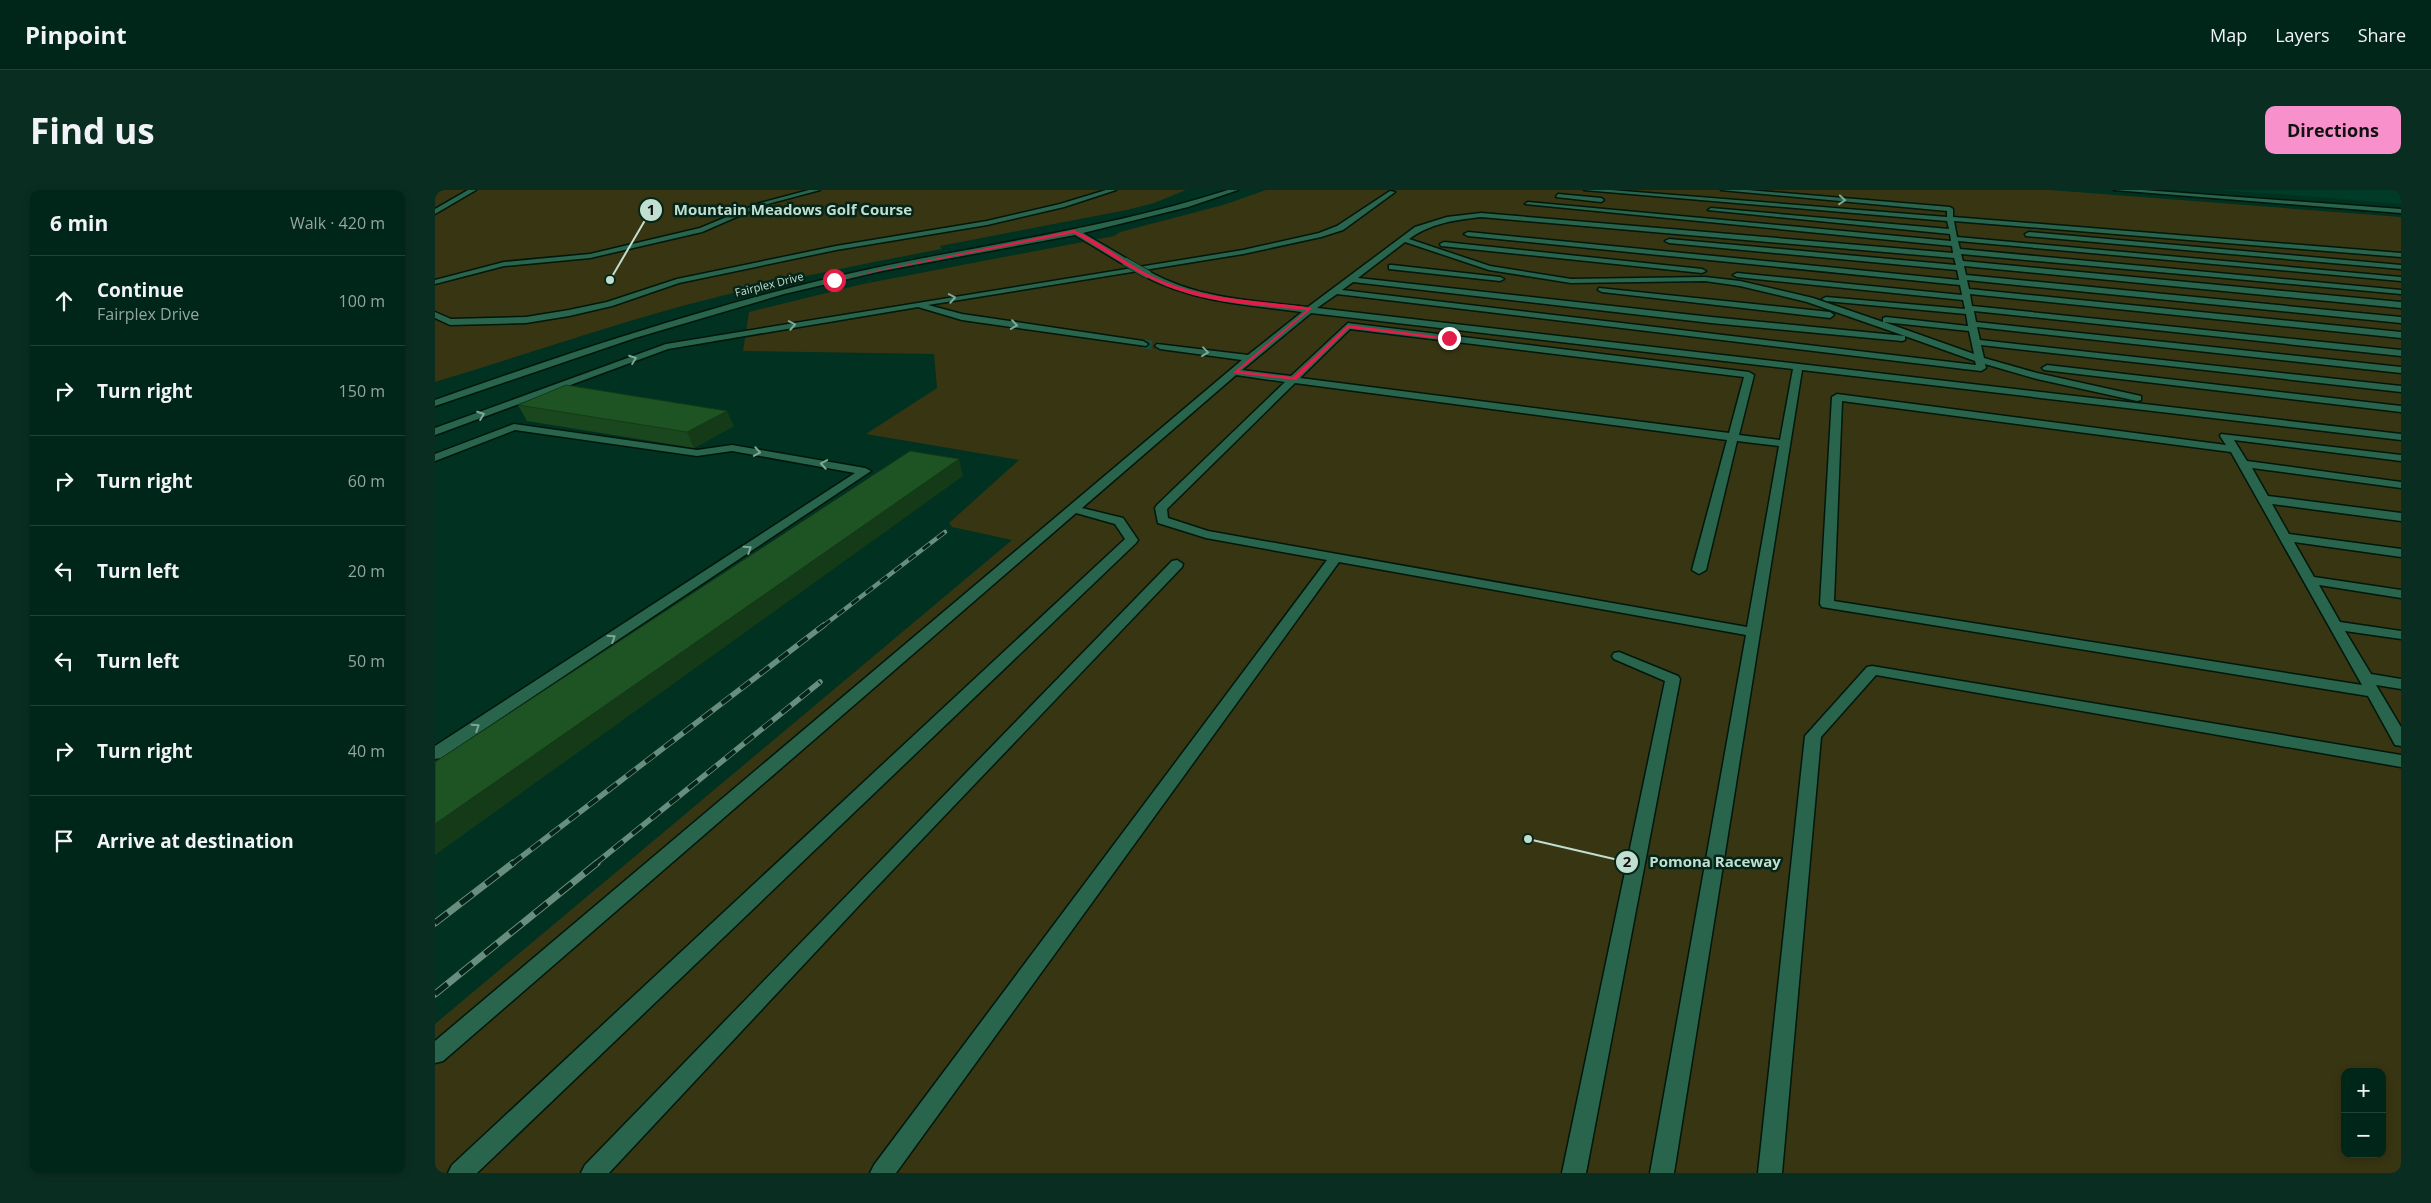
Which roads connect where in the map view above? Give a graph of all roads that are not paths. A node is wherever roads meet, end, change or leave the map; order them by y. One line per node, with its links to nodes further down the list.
1 (473, 190): 16 (street)
2 (817, 190): 35 (street)
3 (1113, 190): 42 (street)
4 (1568, 190): 10 (street)
5 (1587, 190): 19 (street)
6 (1724, 190): 19 (street, one-way to 19)
7 (2117, 190): 17 (street)
8 (1237, 191): 21 (street, Fairplex Drive)
9 (1392, 192): 39 (street, one-way to 9)
10 (1558, 196): 11 (street); 12 (street)
11 (1607, 200)
12 (1528, 204): 13 (street); 32 (street)
13 (1519, 206)
14 (1501, 209): 18 (street)
15 (1706, 210): 32 (street)
16 (435, 212)
17 (2401, 212)
18 (1470, 215): 26 (street); 32 (street)
19 (1951, 219): 29 (street); 32 (street)
20 (1482, 223): 22 (street)
21 (1074, 231): 41 (street, bridge); 60 (street, Fairplex Drive)
22 (1561, 231)
23 (1991, 231): 32 (street)
24 (1468, 234): 32 (street)
25 (2021, 234): 31 (street)
26 (1405, 240): 33 (street); 38 (street)
27 (1659, 240): 32 (street)
28 (1444, 244): 32 (street)
29 (2401, 255)
30 (1392, 267): 43 (street)
31 (2401, 267)
32 (1961, 268): 34 (street); 37 (street); 38 (street); 40 (street); 44 (street); 45 (street); 46 (street); 51 (street)
33 (1350, 279): 36 (street); 47 (street)
34 (2401, 279)
35 (435, 282)
36 (1334, 291): 41 (street); 57 (street)
37 (2401, 292)
38 (1792, 296): 43 (street)
39 (915, 304): 49 (street, one-way to 49); 63 (street, one-way to 39)
40 (2401, 306)
41 (1311, 309): 52 (street); 53 (street)
42 (435, 315)
43 (1863, 318): 45 (street); 47 (street)
44 (2401, 320)
45 (1973, 327): 48 (street); 55 (street)
46 (2401, 335)
47 (1925, 340): 57 (street)
48 (1976, 342): 57 (street); 59 (street)
49 (1143, 344)
50 (1160, 346): 52 (street, one-way to 52)
51 (2401, 353)
52 (1250, 358): 56 (street)
53 (1798, 366): 57 (street); 66 (street)
54 (2011, 368): 57 (street); 61 (street); 62 (street)
55 (2401, 370)
56 (1234, 372): 58 (street); 73 (street)
57 (1983, 375): 62 (street)
58 (1294, 379): 65 (street); 65 (street); 77 (street)
59 (2401, 389)
60 (435, 403)
61 (2401, 409)
62 (2209, 415): 64 (street)
63 (435, 432)
64 (2401, 437)
65 (1731, 438): 66 (street); 79 (street)
66 (1785, 444): 83 (street)
67 (2235, 449): 69 (street); 70 (street); 88 (street)
68 (435, 458): 90 (street)
69 (2401, 458)
70 (2244, 464): 71 (street); 72 (street)
71 (2401, 485)
72 (2263, 499): 74 (street); 75 (street)
73 (1073, 509): 92 (street); 93 (street)
74 (2401, 517)
75 (2285, 537): 76 (street); 80 (street)
76 (2401, 554)
77 (1336, 558): 83 (street); 95 (street)
78 (1177, 564): 94 (street)
79 (1699, 570)
80 (2309, 580): 81 (street); 82 (street)
81 (2401, 594)
82 (2335, 625): 84 (street); 86 (street)
83 (1754, 632): 97 (street)
84 (2401, 636)
85 (1619, 656): 96 (street)
86 (2365, 678): 87 (street); 88 (street)
87 (2401, 684)
88 (2373, 692): 89 (street)
89 (2400, 740)
90 (435, 754)
91 (2401, 761): 98 (street)
92 (435, 1054)
93 (460, 1173)
94 (593, 1173)
95 (882, 1173)
96 (1574, 1173)
97 (1662, 1173)
98 (1770, 1173)

